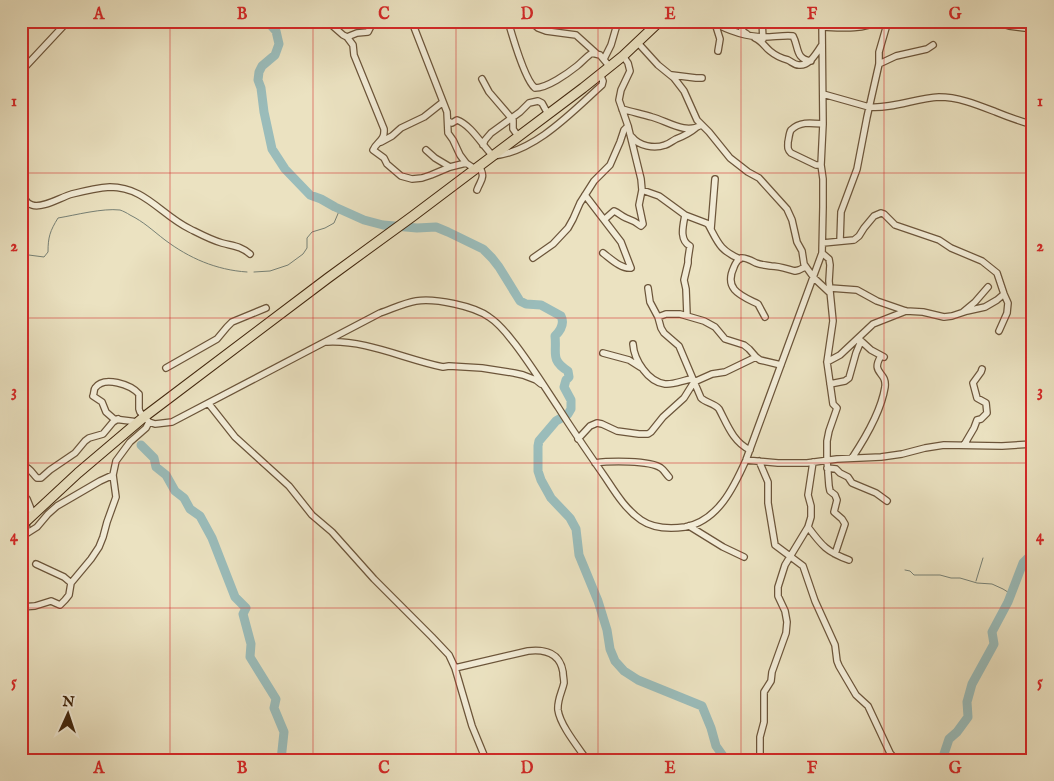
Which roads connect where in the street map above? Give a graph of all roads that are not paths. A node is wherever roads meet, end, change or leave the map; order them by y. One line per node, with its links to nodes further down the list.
1 (68, 21): 29 (street)
2 (327, 21): 18 (street)
3 (375, 21): 18 (street)
4 (412, 21): 35 (street)
5 (508, 21): 24 (street)
6 (530, 21): 24 (street)
7 (618, 21): 27 (street)
8 (660, 21): 20 (highway)
9 (741, 21): 17 (street)
10 (762, 21): 19 (street)
11 (880, 21): 15 (street)
12 (888, 21): 28 (street)
13 (993, 21): 16 (street)
14 (713, 22): 17 (street); 23 (street)
15 (822, 24): 21 (street)
16 (1033, 29)
17 (751, 36): 19 (street)
18 (347, 37): 47 (street)
19 (763, 40): 26 (street); 26 (street)
20 (638, 43): 25 (highway); 31 (street)
21 (822, 44): 26 (street); 34 (street)
22 (933, 45): 28 (street)
23 (718, 51)
24 (597, 54): 27 (street)
25 (623, 56): 27 (highway); 37 (street)
26 (810, 61)
27 (607, 63): 30 (highway)
28 (879, 64): 36 (street)
29 (21, 74)
30 (600, 74): 38 (highway); 50 (street)
31 (672, 76): 32 (street); 44 (street)
32 (702, 78)
33 (482, 79): 39 (street)
34 (822, 94): 36 (street); 41 (street)
35 (443, 102): 40 (street); 47 (street)
36 (870, 107): 42 (street); 64 (street)
37 (622, 109): 43 (street); 44 (street)
38 (548, 114): 39 (street); 45 (highway)
39 (510, 118): 45 (street); 48 (street)
40 (448, 121): 48 (street); 51 (street)
41 (823, 124): 52 (street); 52 (street)
42 (1033, 125)
43 (628, 126): 46 (street); 60 (street)
44 (699, 126): 46 (street); 71 (street)
45 (518, 136): 50 (highway)
46 (630, 136): 59 (street)
47 (381, 142): 53 (street)
48 (483, 145): 50 (street)
49 (426, 150): 53 (street)
50 (492, 156): 54 (highway)
51 (466, 163): 53 (street); 54 (street)
52 (821, 165): 65 (street)
53 (450, 167)
54 (477, 167): 58 (street); 99 (highway)
55 (21, 176): 57 (street)
56 (715, 179): 63 (street)
57 (21, 186): 68 (street)
58 (477, 190)
59 (642, 190): 61 (street); 62 (street)
60 (585, 195): 62 (street); 69 (street)
61 (685, 215): 63 (street); 80 (street)
62 (604, 219): 66 (street)
63 (711, 229): 70 (street)
64 (840, 241): 65 (street); 76 (street)
65 (823, 243): 67 (street)
66 (603, 253)
67 (822, 253): 72 (street); 75 (street)
68 (250, 254)
69 (534, 258)
70 (740, 258): 71 (street); 82 (street)
71 (805, 267): 72 (street)
72 (814, 278): 75 (street); 90 (street)
73 (988, 287): 79 (street)
74 (648, 288): 81 (street)
75 (830, 291): 78 (street); 89 (street)
76 (1004, 294): 79 (street); 83 (street)
77 (266, 308): 91 (street)
78 (906, 311): 79 (street); 84 (street)
79 (961, 313)
80 (687, 316): 81 (street); 88 (street)
81 (658, 317): 94 (street)
82 (765, 317)
83 (999, 331)
84 (859, 339): 89 (street); 95 (street); 104 (street)
85 (324, 342): 96 (street); 96 (street); 97 (street)
86 (633, 344): 92 (street)
87 (603, 353): 92 (street)
88 (756, 358): 90 (street); 94 (street)
89 (827, 362): 95 (street)
90 (780, 365): 103 (street)
91 (166, 368)
92 (644, 369): 94 (street)
93 (982, 369): 102 (street)
94 (693, 381): 100 (street); 103 (street)
95 (830, 384): 106 (street)
96 (545, 386): 100 (street)
97 (209, 404): 99 (street); 128 (street)
98 (118, 419): 99 (street); 99 (street); 110 (street)
99 (144, 421): 112 (street); 116 (highway)
100 (578, 439): 109 (street)
101 (1033, 444): 102 (street)
102 (964, 445): 104 (street)
103 (750, 450): 105 (street)
104 (852, 458): 106 (street)
105 (746, 460): 107 (street); 117 (street)
106 (827, 460): 108 (street); 111 (street)
107 (759, 461): 108 (street); 123 (street)
108 (813, 462): 118 (street)
109 (595, 463): 113 (street); 117 (street)
110 (21, 466)
111 (827, 468): 115 (street); 121 (street)
112 (113, 475): 119 (street); 126 (street)
113 (669, 477)
114 (21, 492): 116 (street)
115 (887, 501)
116 (33, 514): 119 (highway)
117 (689, 526): 122 (street)
118 (808, 527): 121 (street); 123 (street)
119 (24, 528): 120 (street)
120 (21, 541)
121 (835, 554): 124 (street)
122 (744, 557)
123 (790, 557): 131 (street); 132 (street)
124 (849, 560)
125 (36, 564): 126 (street)
126 (71, 583): 127 (street)
127 (21, 608)
128 (455, 668): 129 (street); 130 (street)
129 (486, 760)
130 (587, 760)
131 (760, 760)
132 (896, 760)

